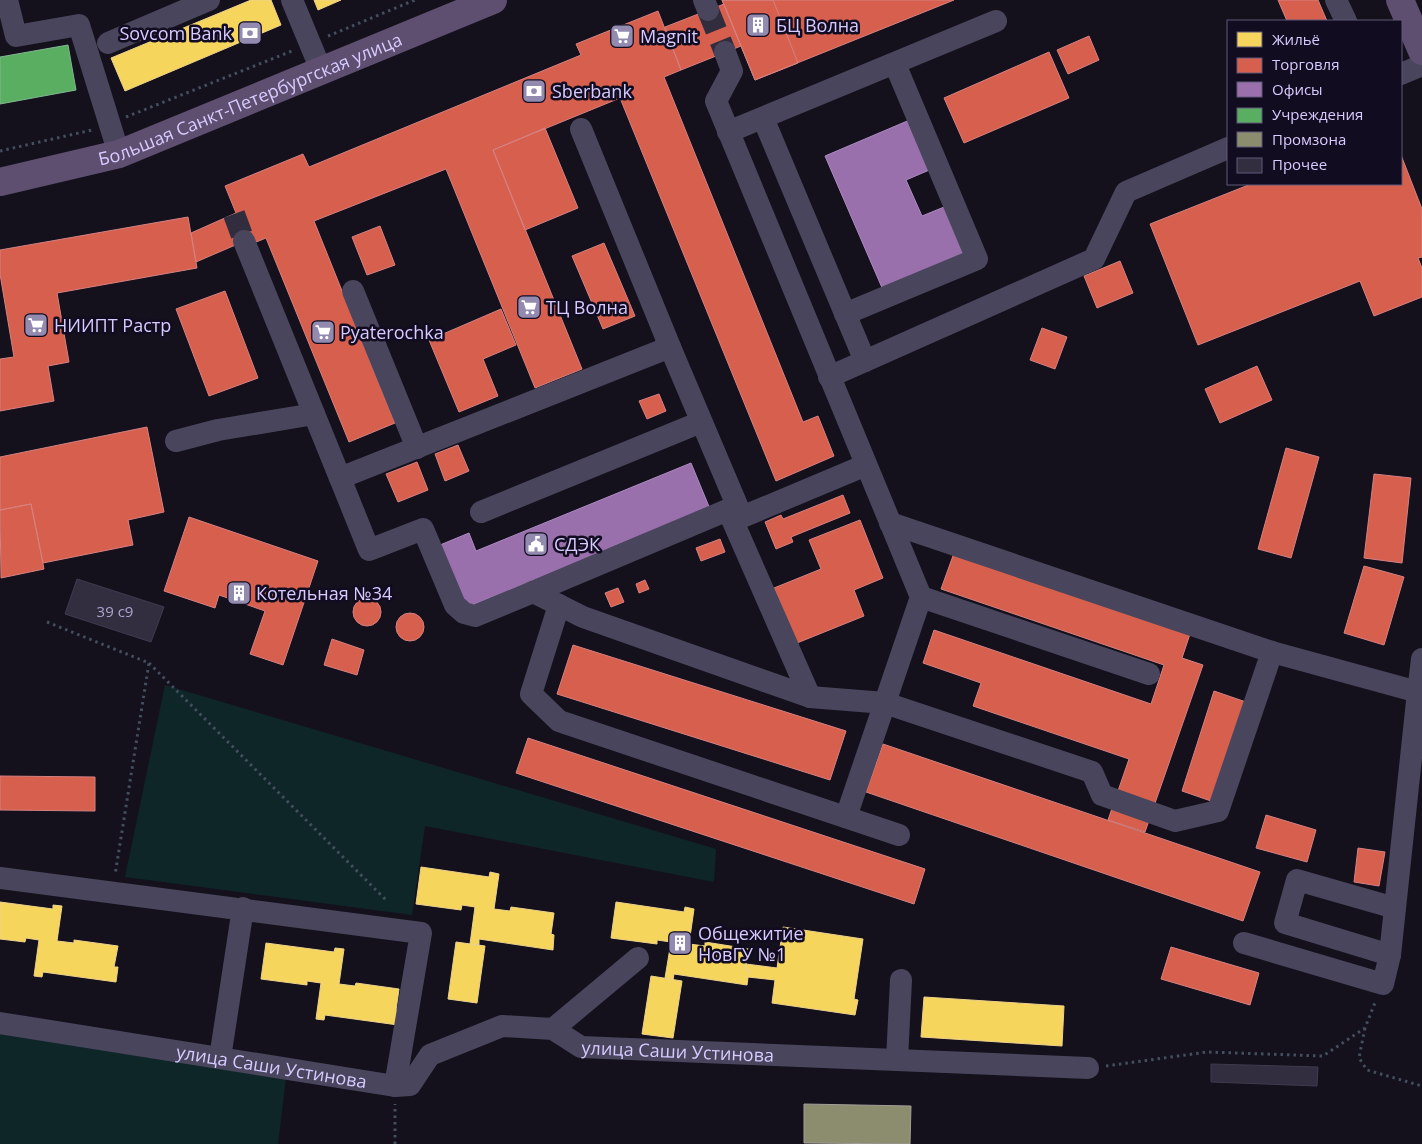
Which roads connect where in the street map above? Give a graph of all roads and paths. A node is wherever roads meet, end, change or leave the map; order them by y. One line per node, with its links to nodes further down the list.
1 (7, 0): 19 (street)
2 (209, 0): 10 (street)
3 (292, 0): 11 (street)
4 (415, 0): 11 (path)
5 (493, 0): 16 (main road, Большая Санкт-Петербургская улица)
6 (1336, 0): 8 (street)
7 (1400, 0): 12 (main road)
8 (1346, 20)
9 (996, 21): 14 (street)
10 (108, 43)
11 (310, 44): 16 (street); 19 (path)
12 (1422, 50)
13 (725, 52): 21 (street)
14 (895, 64): 18 (street); 28 (street)
15 (1422, 65): 17 (street)
16 (321, 70): 24 (main road, Большая Санкт-Петербургская улица)
17 (1402, 74)
18 (763, 118): 21 (street); 28 (street)
19 (110, 124): 23 (path); 24 (street)
20 (581, 129): 29 (street)
21 (728, 132): 31 (street)
22 (1227, 148): 30 (street)
23 (0, 151)
24 (119, 154): 25 (main road, Большая Санкт-Петербургская улица)
25 (0, 182)
26 (244, 242): 32 (street)
27 (353, 291): 35 (street)
28 (845, 314): 30 (street)
29 (670, 347): 33 (street); 35 (street)
30 (865, 361): 31 (street)
31 (829, 377): 36 (street)
32 (314, 414): 34 (street); 37 (street)
33 (701, 422): 38 (street); 39 (street)
34 (176, 442)
35 (417, 448): 37 (street)
36 (866, 466): 38 (street); 40 (street)
37 (340, 478): 41 (street)
38 (732, 508): 41 (street); 50 (street)
39 (481, 512)
40 (890, 523): 42 (street); 45 (street)
41 (533, 592): 43 (street)
42 (920, 597): 48 (street); 51 (street)
43 (559, 605): 50 (street); 54 (street)
44 (46, 622): 47 (path)
45 (1272, 652): 49 (street); 51 (street)
46 (1422, 659): 49 (street)
47 (149, 663): 58 (path); 59 (path)
48 (1149, 674)
49 (1418, 692): 52 (street)
50 (810, 697): 51 (street)
51 (886, 703): 54 (street)
52 (1419, 717): 53 (street)
53 (1416, 777): 56 (street)
54 (846, 817): 55 (street)
55 (899, 835)
56 (1413, 836): 61 (street)
57 (0, 878): 58 (street)
58 (112, 892): 60 (street)
59 (386, 902)
60 (242, 908): 70 (street); 73 (street)
61 (1395, 908): 63 (street); 63 (street)
62 (1244, 943): 66 (street)
63 (1390, 956): 66 (street)
64 (638, 958): 69 (street)
65 (901, 980): 71 (street)
66 (1383, 984): 68 (path)
67 (0, 1023): 70 (street, улица Саши Устинова)
68 (1365, 1028): 72 (path); 74 (path)
69 (553, 1029): 71 (street, улица Саши Устинова); 73 (street, улица Саши Устинова)
70 (220, 1058): 73 (street, улица Саши Устинова)
71 (897, 1060): 72 (street, улица Саши Устинова)
72 (1088, 1068)
73 (395, 1086): 75 (path)
74 (1422, 1086)
75 (394, 1144)

